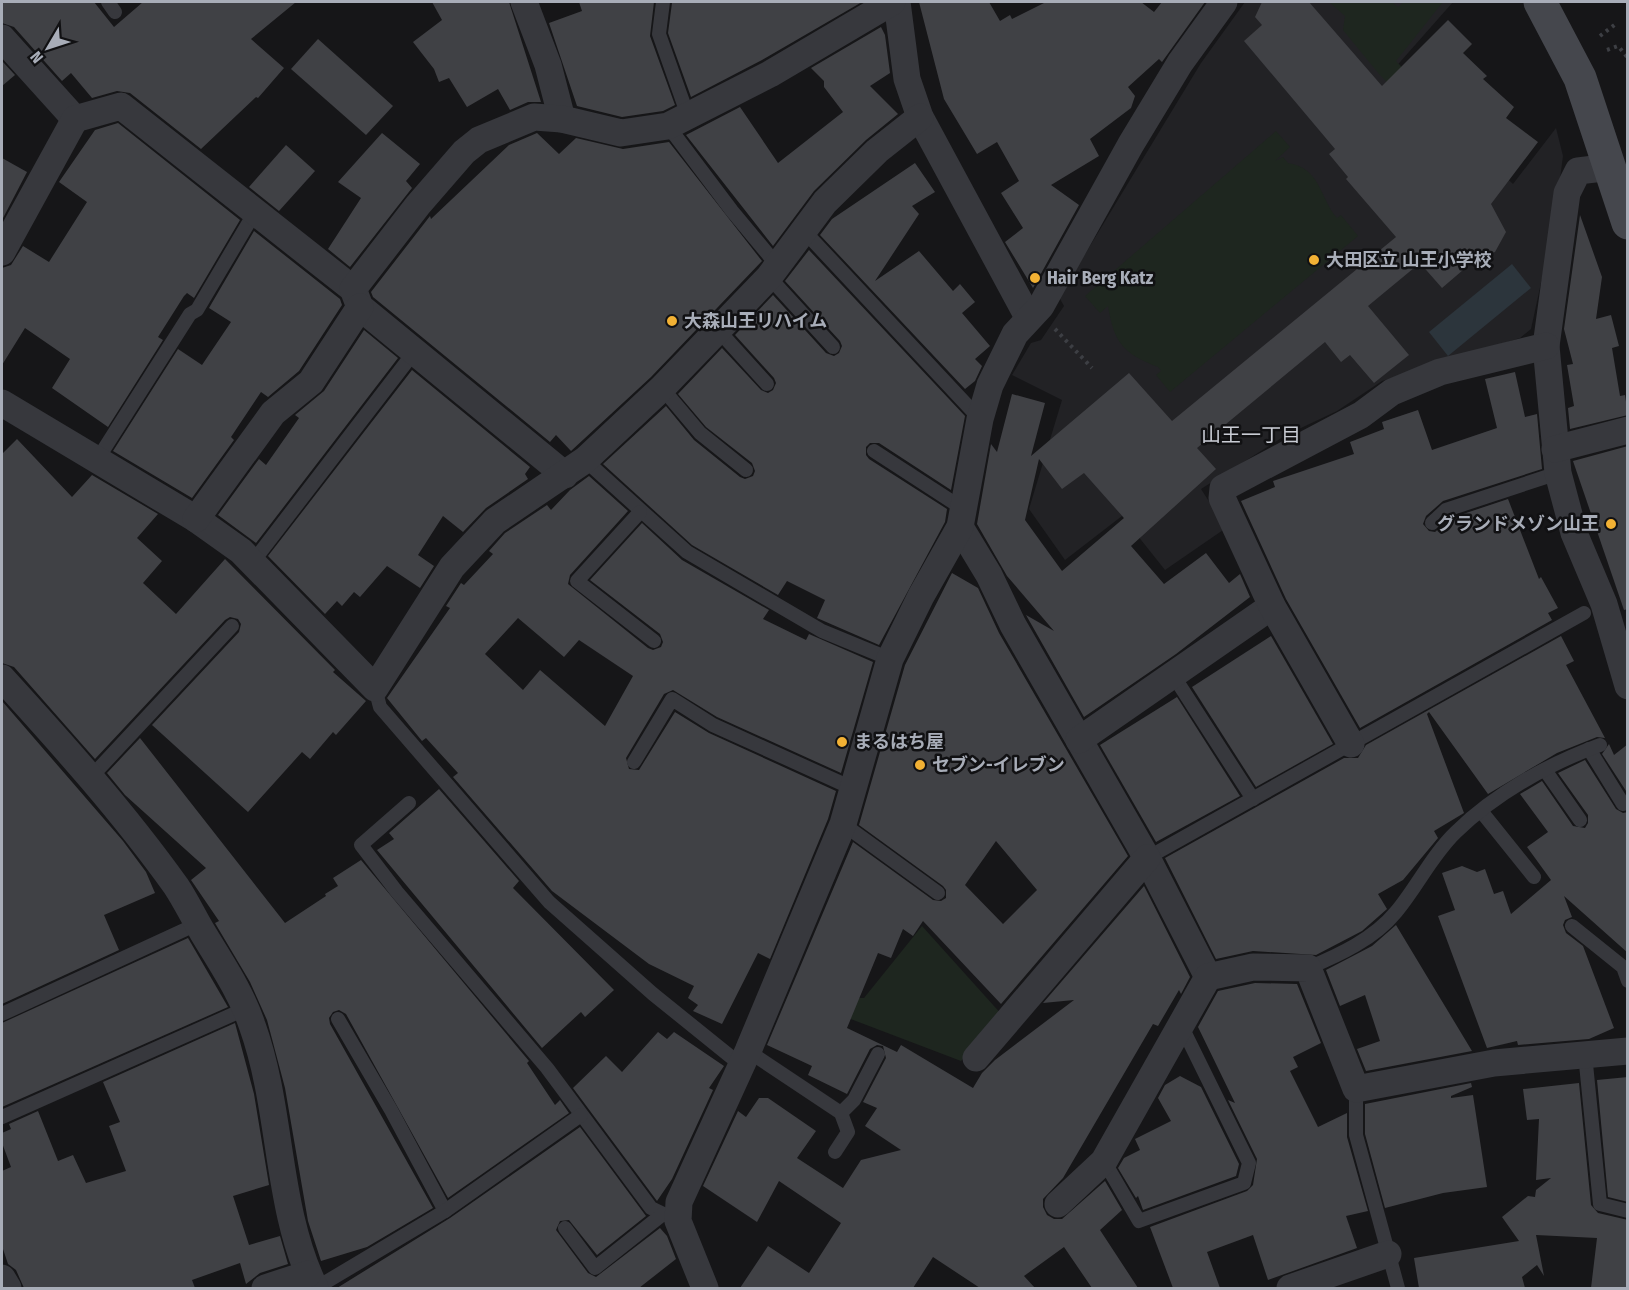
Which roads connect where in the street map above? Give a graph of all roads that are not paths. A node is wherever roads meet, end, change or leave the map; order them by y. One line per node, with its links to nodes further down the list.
1 (524, 2): 10 (street)
2 (663, 2): 11 (lane)
3 (892, 2): 11 (street)
4 (897, 2): 8 (street)
5 (1224, 2): 19 (street)
6 (1540, 2): 12 (street)
7 (2, 38): 9 (street)
8 (920, 117): 15 (street); 19 (street)
9 (75, 119): 13 (street); 16 (street)
10 (562, 119): 11 (street); 18 (street)
11 (678, 121): 17 (lane)
12 (1619, 165): 14 (street); 21 (street)
13 (255, 212): 18 (street); 30 (lane)
14 (1628, 223)
15 (805, 232): 17 (street); 27 (lane)
16 (2, 252)
17 (773, 271): 20 (street); 22 (lane)
18 (357, 298): 23 (street); 35 (street)
19 (1028, 317): 27 (street)
20 (719, 331): 24 (lane); 25 (street)
21 (1546, 346): 31 (street); 39 (street)
22 (833, 347)
23 (415, 351): 32 (street); 38 (lane)
24 (767, 384)
25 (662, 388): 32 (street); 33 (lane)
26 (2, 404): 30 (street)
27 (980, 419): 36 (street)
28 (1628, 430): 31 (street)
29 (874, 451): 36 (lane)
30 (97, 460): 35 (street)
31 (1556, 461): 37 (lane); 46 (street)
32 (575, 468): 34 (lane); 47 (street)
33 (746, 470)
34 (640, 512): 42 (lane); 43 (lane)
35 (196, 519): 38 (street)
36 (963, 519): 43 (street); 48 (street)
37 (1432, 523)
38 (252, 563): 47 (street)
39 (1272, 606): 44 (street); 49 (street)
40 (1584, 613): 49 (lane)
41 (232, 626): 52 (lane)
42 (654, 641)
43 (890, 659): 53 (street)
44 (1173, 675): 48 (street); 54 (lane)
45 (2, 678): 52 (street)
46 (1628, 686)
47 (375, 688): 75 (lane)
48 (1079, 740): 60 (street)
49 (1351, 744): 54 (lane)
50 (634, 762): 53 (lane)
51 (1545, 770): 56 (lane); 57 (lane); 58 (lane)
52 (92, 777): 63 (street)
53 (852, 788): 59 (street)
54 (1253, 799): 60 (lane)
55 (409, 803): 79 (lane)
56 (1623, 804)
57 (1481, 811): 61 (lane); 65 (lane)
58 (1580, 820)
59 (843, 824): 62 (lane); 75 (street)
60 (1147, 858): 66 (street); 76 (street)
61 (1534, 877)
62 (938, 893)
63 (197, 924): 68 (street); 69 (lane)
64 (1572, 926): 67 (lane)
65 (1308, 968): 66 (street); 77 (street)
66 (1208, 977): 71 (street)
67 (1628, 981)
68 (245, 1009): 80 (lane); 90 (street)
69 (2, 1014)
70 (338, 1019): 84 (lane)
71 (1181, 1025): 82 (street); 82 (lane)
72 (1628, 1051): 74 (street)
73 (878, 1054): 78 (lane)
74 (1585, 1054): 77 (street); 85 (lane)
75 (745, 1058): 78 (lane); 86 (street)
76 (976, 1058)
77 (1356, 1089): 88 (lane)
78 (841, 1113): 81 (lane)
79 (581, 1116): 84 (lane); 86 (lane)
80 (2, 1117)
81 (835, 1152)
82 (1104, 1161): 83 (street)
83 (1058, 1204)
84 (445, 1211): 90 (lane)
85 (1628, 1211)
86 (671, 1217): 87 (lane); 93 (street)
87 (565, 1228)
88 (1388, 1254): 94 (street); 95 (lane)
89 (2, 1278): 91 (street)
90 (313, 1284): 92 (street)
91 (8, 1288)
92 (265, 1288)
93 (706, 1288)
94 (1290, 1288)
95 (1398, 1288)

